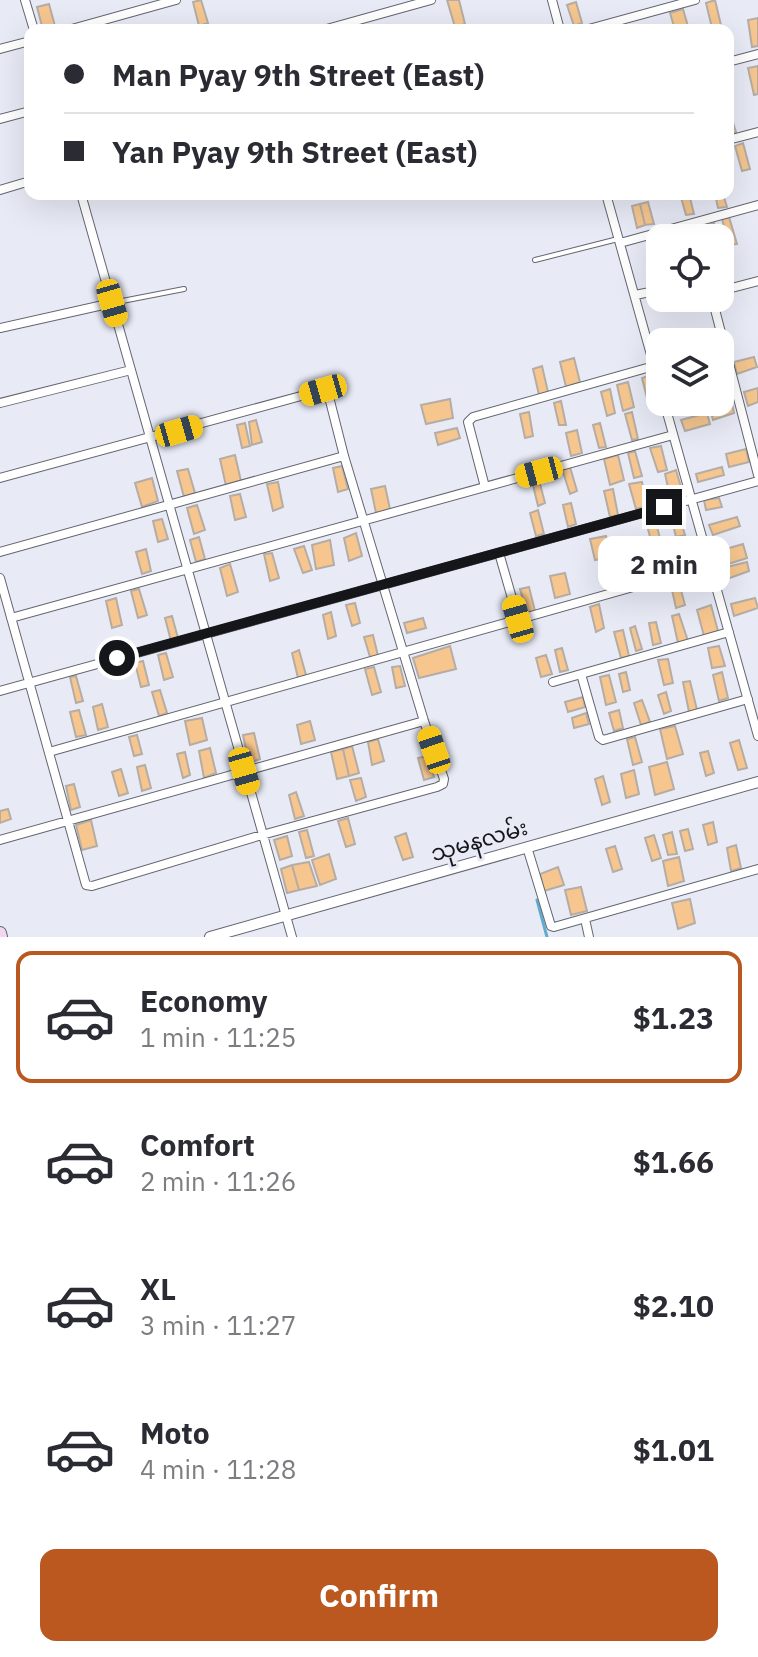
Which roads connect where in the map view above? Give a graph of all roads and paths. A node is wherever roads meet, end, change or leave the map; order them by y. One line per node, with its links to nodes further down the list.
1 (25, 0): 6 (street)
2 (176, 0): 7 (street)
3 (431, 0): 8 (street)
4 (552, 0): 9 (street)
5 (695, 0): 10 (street)
6 (32, 24)
7 (90, 24)
8 (351, 24)
9 (558, 24)
10 (607, 24)
11 (24, 43): 12 (street)
12 (0, 49)
13 (758, 54): 14 (street)
14 (734, 60)
15 (24, 113): 16 (street)
16 (0, 119)
17 (758, 132): 18 (street)
18 (734, 138)
19 (24, 183): 20 (street)
20 (0, 190)
21 (83, 200): 31 (street)
22 (608, 200): 24 (street)
23 (758, 205): 24 (street)
24 (619, 241): 25 (lane); 30 (street)
25 (535, 260)
26 (758, 281): 27 (street)
27 (734, 287)
28 (184, 289): 31 (lane)
29 (646, 293): 30 (street)
30 (635, 295): 34 (street)
31 (112, 303): 33 (street); 36 (street)
32 (716, 312): 42 (street)
33 (0, 328)
34 (646, 336)
35 (646, 368): 45 (street)
36 (131, 370): 37 (street); 40 (street)
37 (0, 403)
38 (668, 416): 39 (street)
39 (673, 435): 45 (street); 46 (street)
40 (150, 439): 41 (street); 43 (street); 47 (street)
41 (344, 456): 47 (street); 48 (street)
42 (758, 475)
43 (0, 478)
44 (758, 481): 46 (street)
45 (485, 487): 48 (street)
46 (692, 500): 50 (street); 51 (street)
47 (169, 505): 49 (street); 52 (street)
48 (364, 520): 52 (street); 54 (street)
49 (0, 552)
50 (499, 553): 54 (street); 56 (street)
51 (711, 565): 56 (street); 57 (street)
52 (187, 569): 55 (street); 58 (street)
53 (0, 578): 55 (street)
54 (383, 585): 58 (street); 59 (street)
55 (11, 618): 61 (street)
56 (518, 619): 59 (street)
57 (729, 632): 60 (street); 64 (street)
58 (206, 634): 61 (street); 65 (street)
59 (403, 652): 65 (street); 66 (street)
60 (581, 674): 62 (street); 64 (street)
61 (29, 682): 63 (street); 68 (street)
62 (553, 682)
63 (0, 691)
64 (748, 699): 67 (street)
65 (225, 703): 68 (street); 69 (street)
66 (424, 721): 69 (street); 72 (street)
67 (758, 736)
68 (49, 752): 71 (street)
69 (244, 771): 71 (street); 72 (street)
70 (758, 782): 74 (street, သုမနလမ်း)
71 (68, 821): 72 (street); 73 (street)
72 (262, 835): 76 (street)
73 (0, 840)
74 (527, 847): 76 (street, သုမနလမ်း); 77 (street)
75 (758, 869): 77 (street)
76 (286, 916): 78 (street, သုမနလမ်း); 79 (street)
77 (585, 919): 80 (street)
78 (210, 937)
79 (292, 937)
80 (589, 937)

